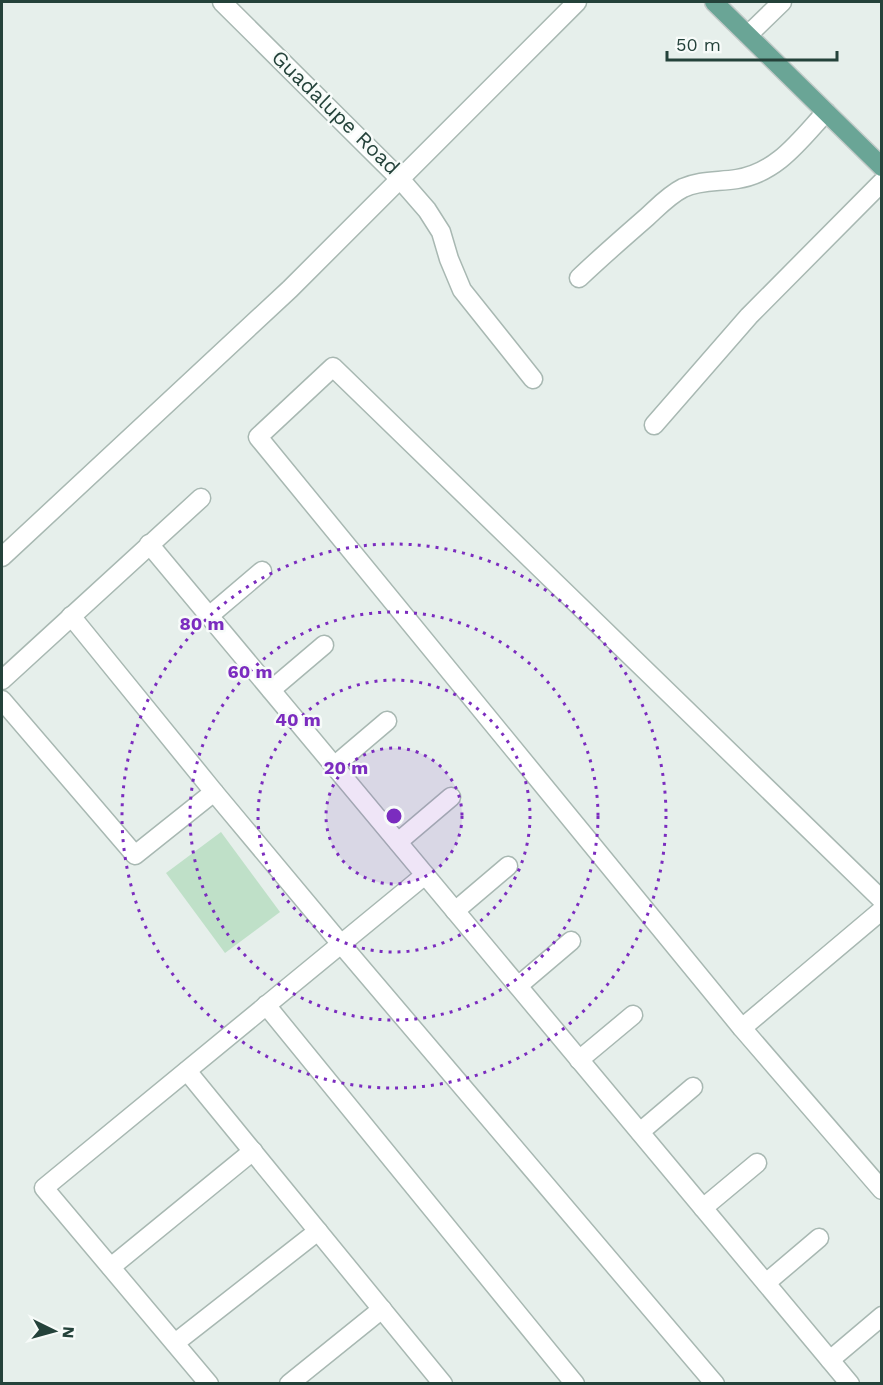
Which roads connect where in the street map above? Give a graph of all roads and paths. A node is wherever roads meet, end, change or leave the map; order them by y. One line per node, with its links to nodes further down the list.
1 (222, 2): 8 (street, Guadalupe Road)
2 (577, 2): 8 (street, Guadalupe Road)
3 (714, 2): 5 (main road)
4 (782, 2): 5 (street)
5 (748, 35): 6 (main road)
6 (826, 112): 7 (main road); 10 (street)
7 (882, 167)
8 (400, 179): 11 (street); 15 (street)
9 (882, 182): 12 (street)
10 (579, 278)
11 (533, 379)
12 (654, 425)
13 (201, 498): 14 (street)
14 (149, 544): 17 (street); 18 (street)
15 (2, 557)
16 (262, 571): 18 (street)
17 (72, 616): 20 (street); 25 (street)
18 (209, 616): 21 (street)
19 (324, 645): 21 (street)
20 (2, 680)
21 (271, 690): 24 (street)
22 (2, 700): 25 (street)
23 (387, 721): 24 (street)
24 (334, 766): 27 (street)
25 (214, 792): 34 (street)
26 (451, 797): 27 (street)
27 (398, 842): 29 (street)
28 (508, 866): 32 (street)
29 (425, 875): 32 (street); 34 (street)
30 (882, 900): 38 (street)
31 (882, 910): 38 (street)
32 (455, 911): 35 (street)
33 (571, 942): 35 (street)
34 (340, 944): 36 (street); 59 (street)
35 (518, 986): 39 (street)
36 (266, 1005): 40 (street); 58 (street)
37 (633, 1015): 39 (street)
38 (742, 1028): 45 (street)
39 (579, 1060): 42 (street)
40 (187, 1071): 43 (street); 49 (street)
41 (693, 1087): 42 (street)
42 (640, 1132): 46 (street)
43 (253, 1151): 47 (street); 49 (street)
44 (757, 1163): 46 (street)
45 (882, 1190)
46 (703, 1208): 50 (street)
47 (318, 1231): 51 (street); 53 (street)
48 (819, 1238): 50 (street)
49 (111, 1268): 53 (street)
50 (766, 1283): 54 (street)
51 (381, 1309): 56 (street); 57 (street)
52 (882, 1316): 54 (street)
53 (175, 1343): 55 (street)
54 (830, 1360): 60 (street)
55 (209, 1383)
56 (289, 1383)
57 (442, 1383)
58 (575, 1383)
59 (715, 1383)
60 (850, 1383)

